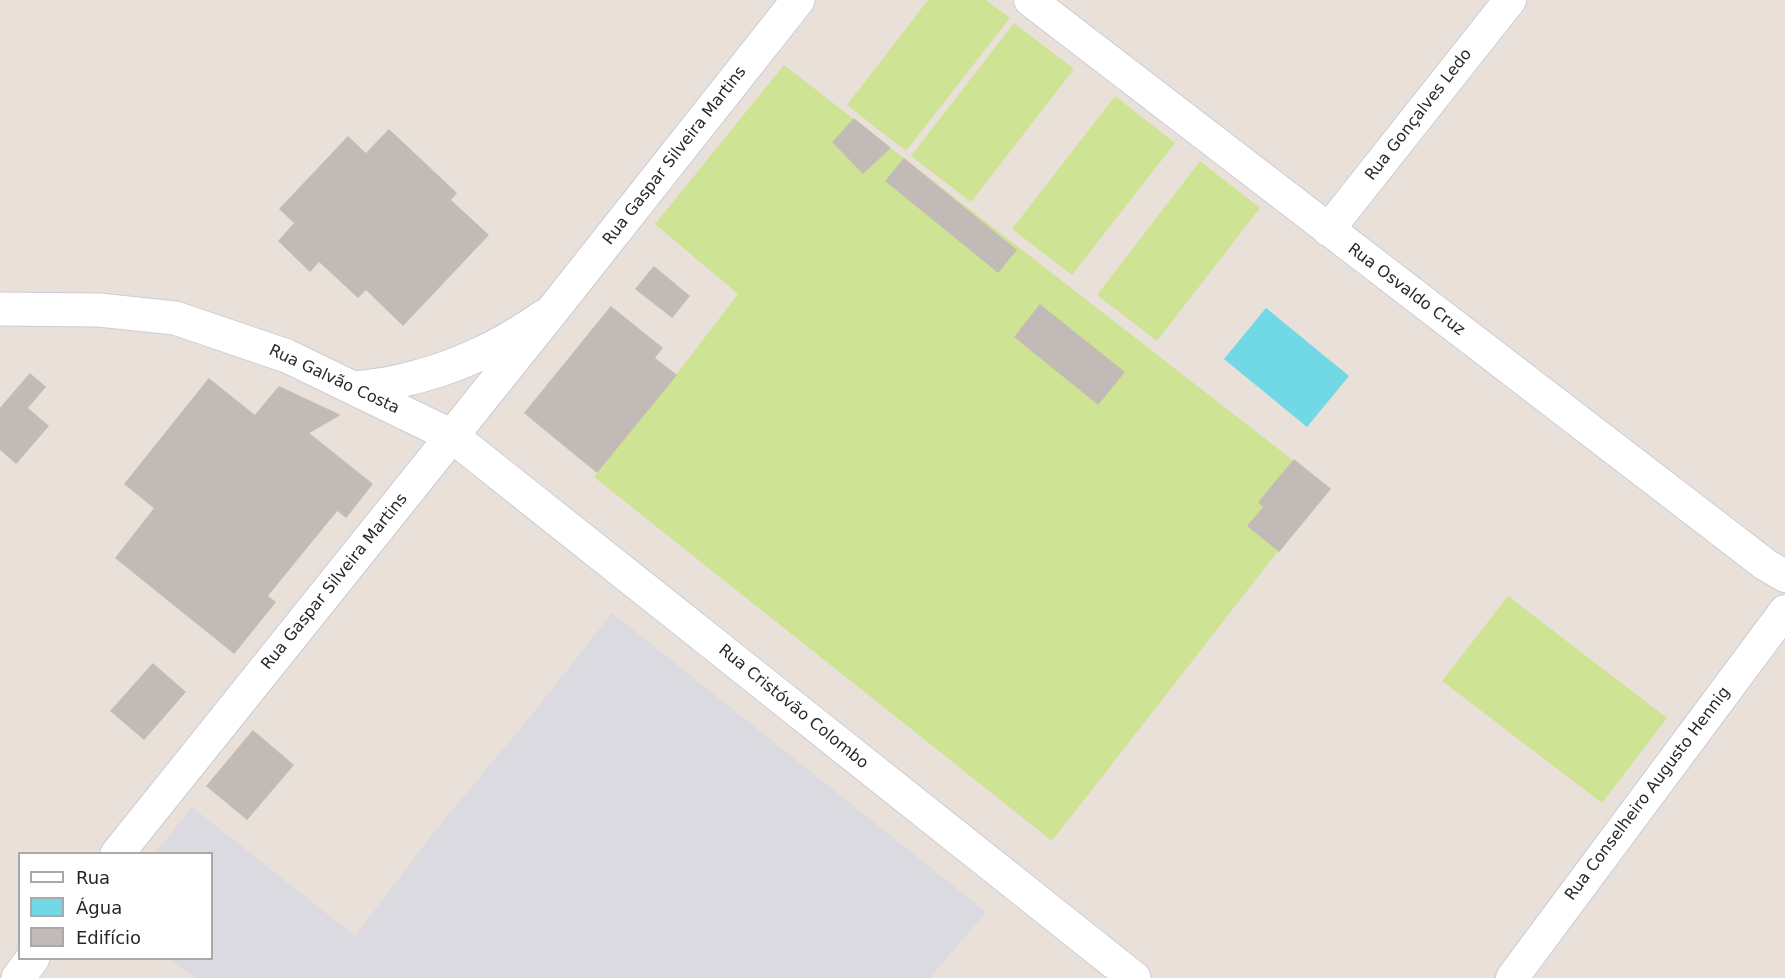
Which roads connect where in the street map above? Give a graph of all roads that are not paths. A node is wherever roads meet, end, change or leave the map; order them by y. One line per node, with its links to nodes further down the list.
1 (798, 0): 6 (street, Rua Gaspar Silveira Martins)
2 (1030, 0): 4 (street, Rua Osvaldo Cruz)
3 (1510, 0): 4 (street, Rua Gonçalves Ledo)
4 (1328, 230): 9 (street, Rua Osvaldo Cruz)
5 (0, 309): 7 (street, Rua Galvão Costa)
6 (552, 311): 7 (street, Rua Gaspar Silveira Martins); 8 (street, Rua Gaspar Silveira Martins)
7 (354, 388): 8 (street, Rua Galvão Costa)
8 (452, 436): 11 (street, Rua Gaspar Silveira Martins); 14 (street, Rua Cristóvão Colombo)
9 (1785, 576)
10 (1785, 611): 15 (street, Rua Conselheiro Augusto Hennig)
11 (119, 852)
12 (32, 960): 13 (street)
13 (18, 978)
14 (1134, 978)
15 (1512, 978)

